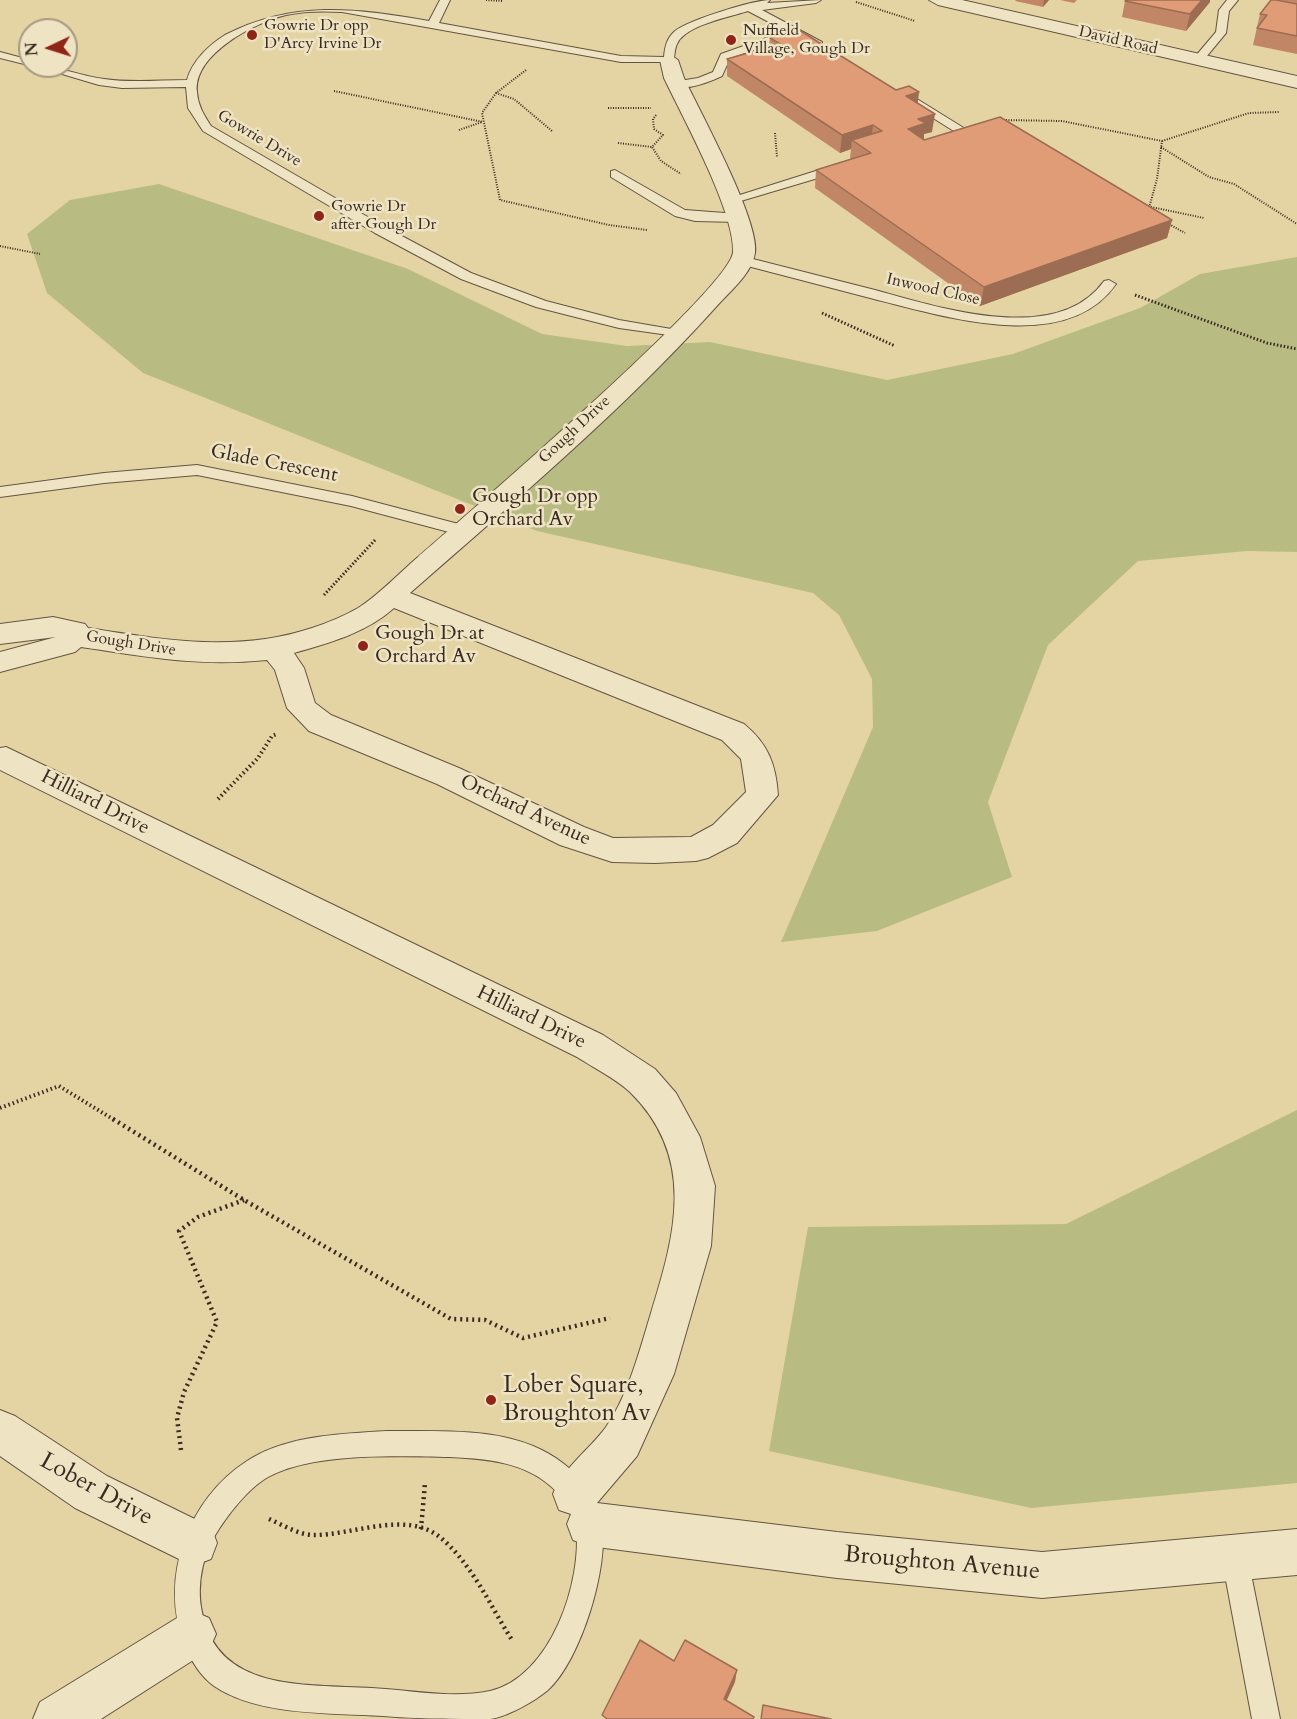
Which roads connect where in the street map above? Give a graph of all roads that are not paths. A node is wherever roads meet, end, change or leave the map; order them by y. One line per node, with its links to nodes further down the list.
1 (446, 0): 7 (lane)
2 (765, 0): 6 (lane)
3 (816, 0): 6 (lane)
4 (940, 0): 13 (street, David Road)
5 (1233, 0): 13 (lane)
6 (752, 9): 8 (lane); 12 (lane)
7 (432, 26): 12 (lane); 16 (lane)
8 (797, 32): 9 (lane); 17 (lane)
9 (828, 50)
10 (0, 55): 11 (lane)
11 (18, 60)
12 (669, 60): 17 (street)
13 (1198, 60): 15 (street, David Road)
14 (78, 76): 16 (lane)
15 (1297, 82)
16 (190, 83): 25 (lane, Gowrie Drive)
17 (677, 84): 22 (street)
18 (899, 93): 19 (lane)
19 (961, 130)
20 (858, 162): 22 (lane)
21 (615, 174): 22 (lane)
22 (734, 209): 23 (street)
23 (741, 260): 24 (lane, Inwood Close); 25 (street, Gough Drive)
24 (1109, 284)
25 (678, 334): 27 (street, Gough Drive)
26 (0, 492): 27 (lane, Glade Crescent)
27 (464, 531): 28 (street, Gough Drive)
28 (390, 596): 31 (street, Gough Drive); 31 (street, Orchard Avenue)
29 (0, 634): 30 (street, Gough Drive)
30 (75, 636): 31 (street, Gough Drive); 32 (street, Gough Drive)
31 (275, 649)
32 (0, 662)
33 (2, 754): 35 (street, Hilliard Drive)
34 (0, 1431): 36 (street, Lober Drive)
35 (582, 1509): 36 (lane); 38 (street, Broughton Avenue); 39 (lane)
36 (195, 1543): 39 (lane)
37 (1297, 1552): 38 (street, Broughton Avenue)
38 (1235, 1559): 41 (lane)
39 (193, 1634): 40 (street)
40 (57, 1719)
41 (1266, 1719)

